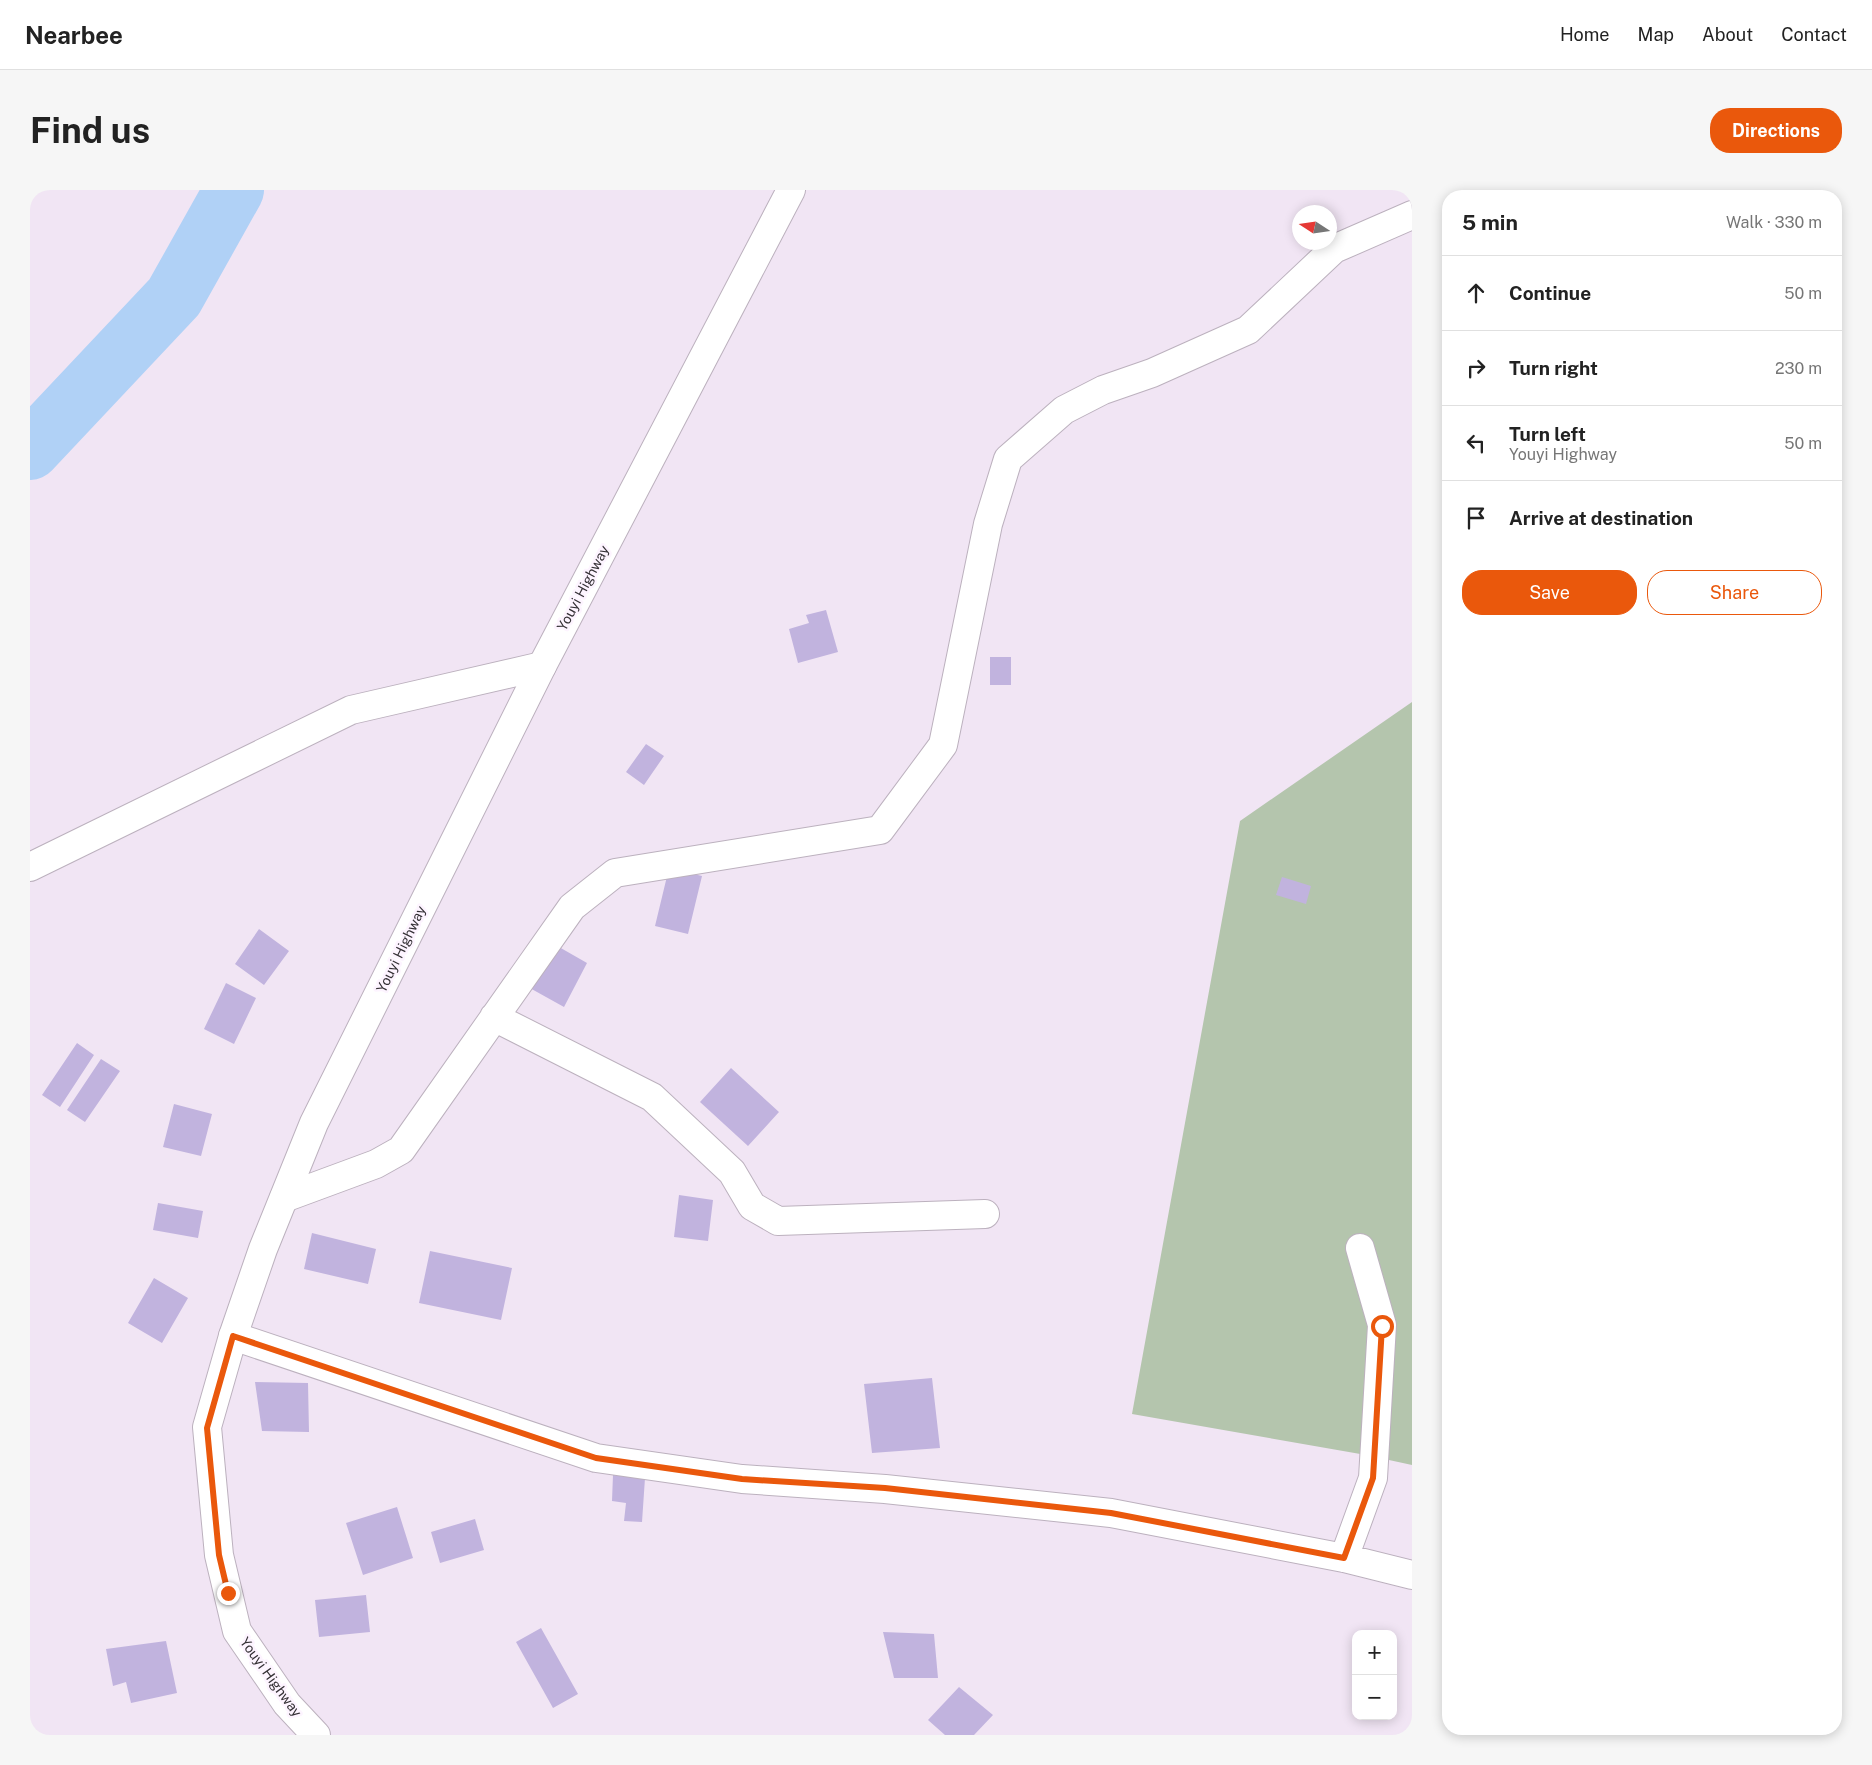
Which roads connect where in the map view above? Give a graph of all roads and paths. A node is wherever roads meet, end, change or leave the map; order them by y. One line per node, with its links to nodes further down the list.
1 (791, 190): 3 (street, Youyi Highway)
2 (1412, 215): 5 (street)
3 (542, 666): 4 (street); 6 (street, Youyi Highway)
4 (30, 867)
5 (494, 1017): 6 (street); 7 (street)
6 (284, 1198): 9 (street, Youyi Highway)
7 (984, 1214)
8 (1360, 1248): 10 (street)
9 (233, 1336): 10 (street); 12 (street, Youyi Highway)
10 (1344, 1558): 11 (street)
11 (1412, 1575)
12 (316, 1735)

